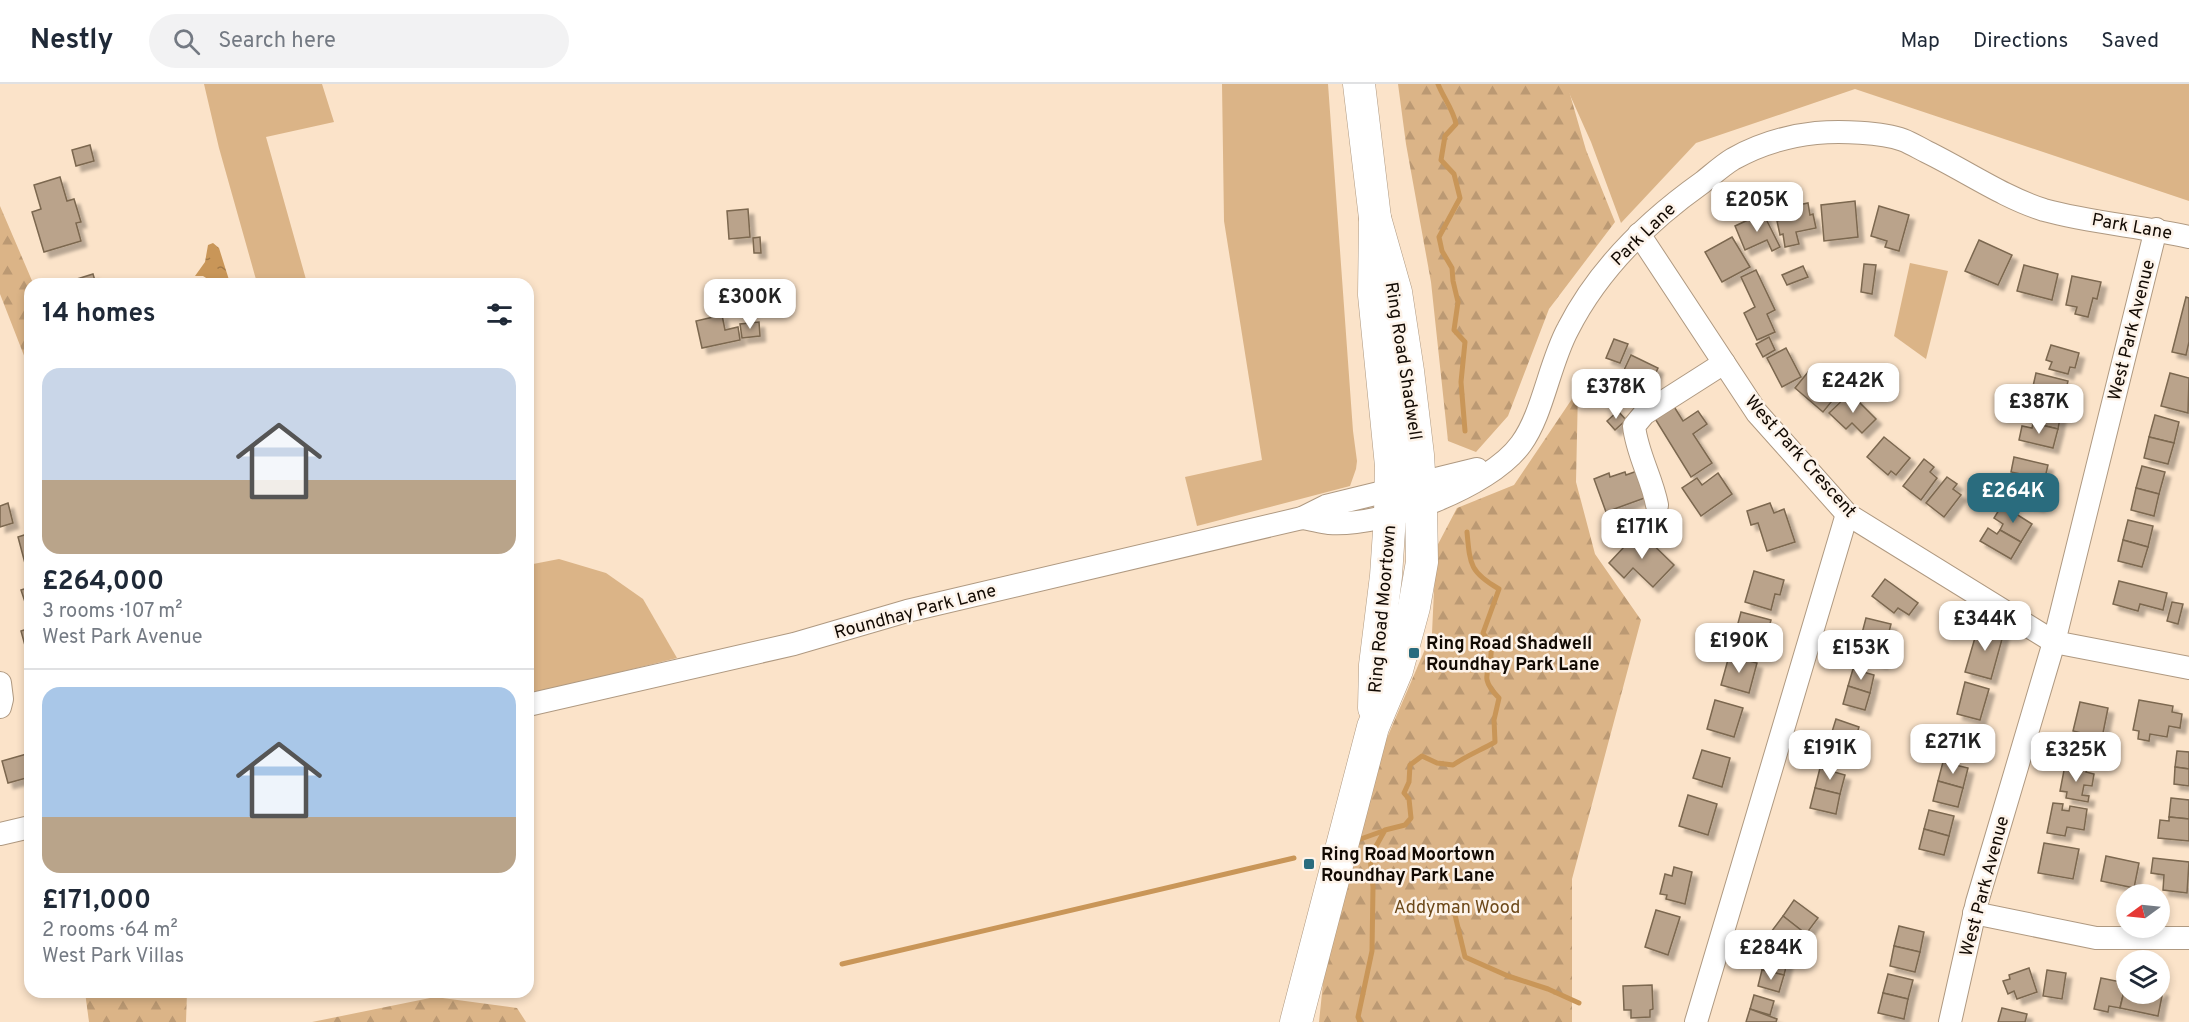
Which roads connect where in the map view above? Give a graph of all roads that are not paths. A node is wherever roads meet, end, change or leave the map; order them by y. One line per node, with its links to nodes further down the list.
1 (1359, 84): 2 (highway, Ring Road Shadwell)
2 (1375, 218): 7 (highway, Ring Road Shadwell); 8 (highway, Ring Road Shadwell)
3 (2156, 229): 4 (street, Park Lane); 5 (street, Park Lane); 11 (street, West Park Avenue)
4 (1639, 234): 6 (street, West Park Crescent); 7 (street, Park Lane)
5 (2189, 237)
6 (1724, 363): 9 (street); 10 (street, West Park Crescent)
7 (1421, 495): 8 (street, Park Lane); 16 (highway, Ring Road Moortown)
8 (1390, 504): 14 (street, Roundhay Park Lane); 16 (highway, Ring Road Moortown)
9 (1657, 505)
10 (1847, 513): 11 (street, West Park Crescent); 22 (street)
11 (2054, 642): 12 (street, West Park Crescent); 19 (street, West Park Avenue)
12 (2189, 668)
13 (0, 683): 15 (street)
14 (534, 704)
15 (0, 707)
16 (1373, 727): 21 (highway, Ring Road Moortown)
17 (24, 828): 18 (street)
18 (0, 834)
19 (1974, 913): 20 (street); 23 (street, West Park Avenue)
20 (2189, 938)
21 (1296, 1022)
22 (1696, 1022)
23 (1950, 1022)

